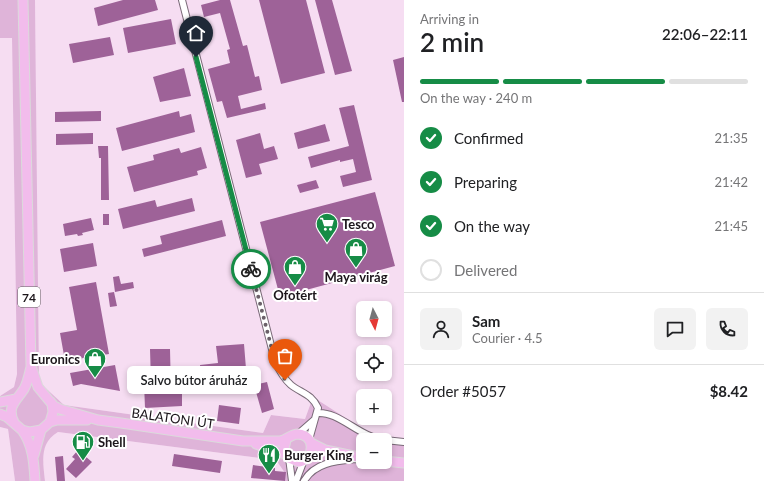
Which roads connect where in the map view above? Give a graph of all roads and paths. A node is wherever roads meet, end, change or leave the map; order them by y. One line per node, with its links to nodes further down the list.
1 (23, 0): 3 (main road, 74)
2 (182, 0): 8 (street)
3 (31, 366): 4 (main road, 74); 5 (main road, 74)
4 (43, 394): 5 (main road); 6 (main road, 74)
5 (18, 397): 7 (main road); 13 (main road, 74)
6 (50, 401): 10 (main road, BALATONI ÚT); 12 (main road)
7 (0, 402)
8 (317, 413): 11 (street); 16 (street)
9 (0, 414): 13 (main road)
10 (98, 420): 12 (main road, BALATONI ÚT); 19 (main road, BALATONI ÚT)
11 (314, 420): 17 (street); 21 (street)
12 (50, 422): 15 (main road)
13 (15, 423): 14 (main road)
14 (22, 430): 15 (main road); 26 (main road)
15 (41, 430): 26 (main road)
16 (362, 433)
17 (298, 434): 18 (main road, BALATONI ÚT); 21 (main road, BALATONI ÚT)
18 (286, 440): 19 (main road, BALATONI ÚT); 24 (main road)
19 (243, 441): 24 (main road, BALATONI ÚT)
20 (392, 441): 22 (street)
21 (310, 442): 23 (main road, BALATONI ÚT); 27 (main road)
22 (404, 442)
23 (342, 454): 25 (main road, BALATONI ÚT); 27 (main road, BALATONI ÚT)
24 (287, 456): 27 (main road, BALATONI ÚT); 32 (street)
25 (356, 457)
26 (34, 458): 31 (main road)
27 (306, 459): 33 (street)
28 (356, 459): 34 (street)
29 (392, 462): 30 (main road)
30 (404, 463)
31 (35, 481)
32 (292, 481)
33 (296, 481)
34 (304, 481)

